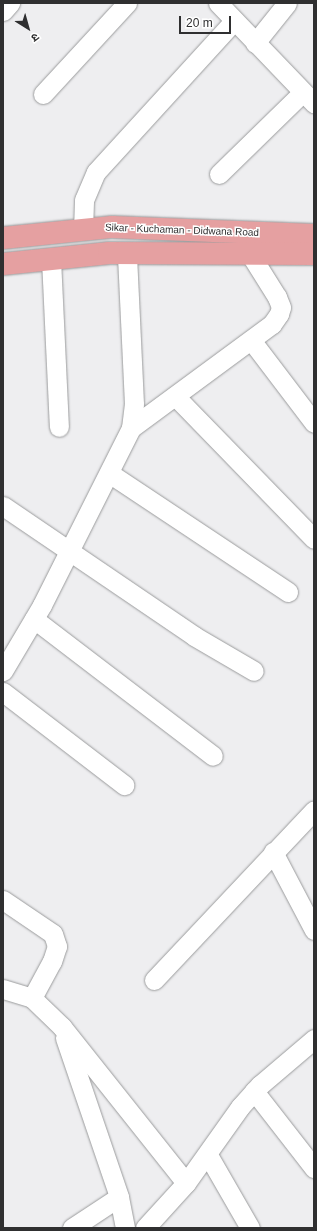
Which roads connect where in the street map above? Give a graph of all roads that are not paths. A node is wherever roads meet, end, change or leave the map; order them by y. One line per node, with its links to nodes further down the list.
1 (10, 3): 5 (street)
2 (127, 3): 8 (street)
3 (218, 3): 6 (street)
4 (287, 3): 7 (street)
5 (3, 11)
6 (234, 21): 7 (street); 11 (street)
7 (255, 43): 9 (street)
8 (44, 94)
9 (309, 98): 10 (street)
10 (219, 174)
11 (83, 230): 12 (main road, Sikar - Kuchaman - Didwana Road); 13 (main road, Sikar - Kuchaman - Didwana Road)
12 (314, 235)
13 (3, 238)
14 (127, 253): 15 (main road, Sikar - Kuchaman - Didwana Road); 17 (main road, Sikar - Kuchaman - Didwana Road); 23 (street)
15 (250, 254): 16 (main road, Sikar - Kuchaman - Didwana Road); 19 (street)
16 (314, 254)
17 (51, 259): 18 (main road, Sikar - Kuchaman - Didwana Road); 22 (street)
18 (3, 264)
19 (251, 340): 20 (street); 21 (street)
20 (175, 396): 23 (street); 26 (street)
21 (314, 423)
22 (59, 427)
23 (131, 428): 24 (street)
24 (109, 473): 27 (street); 28 (street)
25 (3, 506): 27 (street)
26 (314, 539)
27 (69, 552): 29 (street); 31 (street)
28 (288, 592)
29 (34, 618): 30 (street); 33 (street)
30 (3, 671)
31 (254, 671)
32 (3, 692): 34 (street)
33 (213, 756)
34 (124, 785)
35 (314, 810): 36 (street)
36 (273, 852): 38 (street); 39 (street)
37 (3, 900): 41 (street)
38 (314, 930)
39 (154, 980)
40 (3, 989): 41 (street)
41 (32, 998): 42 (street)
42 (62, 1027): 47 (street); 48 (street)
43 (314, 1039): 44 (street)
44 (254, 1091): 45 (street); 46 (street)
45 (208, 1155): 47 (street); 52 (street)
46 (314, 1168)
47 (186, 1183): 51 (street)
48 (119, 1197): 49 (street); 50 (street)
49 (72, 1228)
50 (125, 1228)
51 (145, 1228)
52 (250, 1228)

